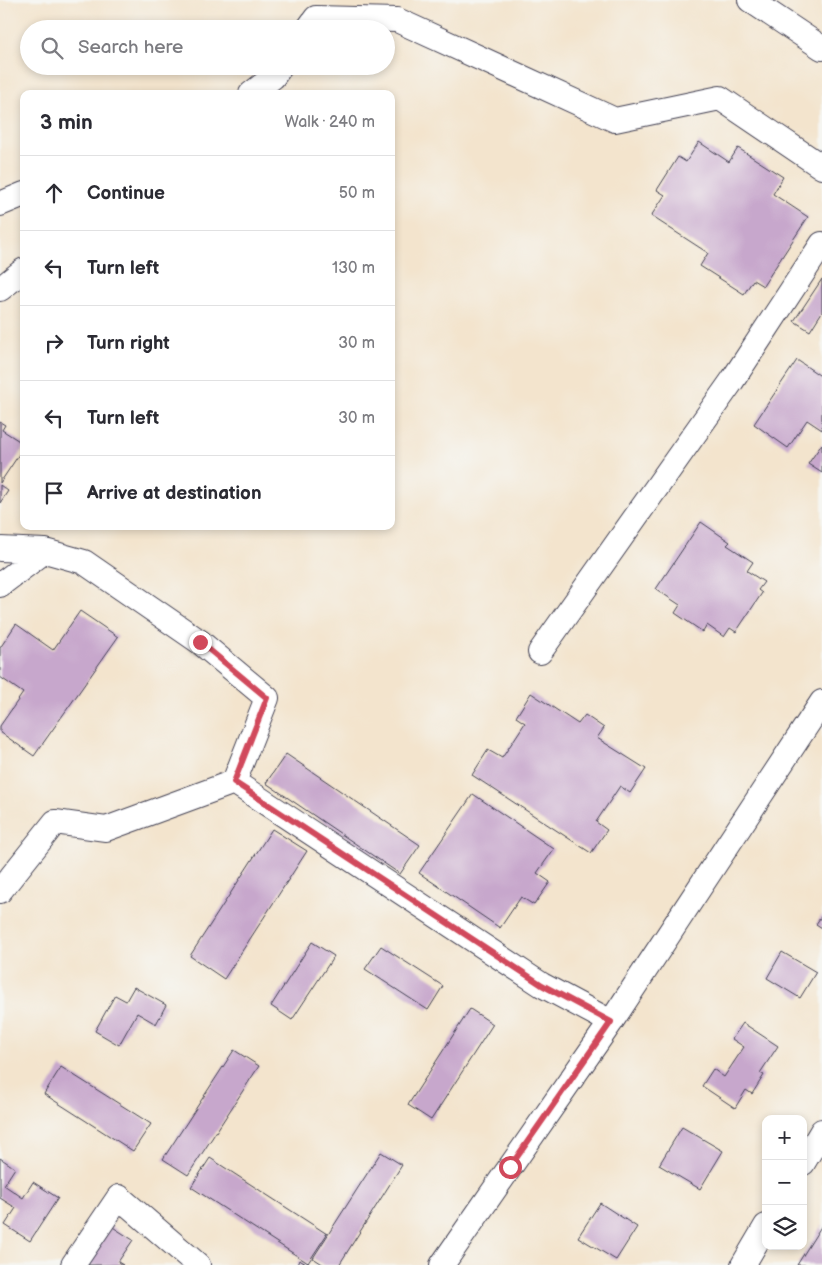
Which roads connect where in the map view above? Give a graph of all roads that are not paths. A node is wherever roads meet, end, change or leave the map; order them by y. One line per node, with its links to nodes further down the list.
1 (750, 0): 3 (street)
2 (315, 20): 6 (street)
3 (822, 48)
4 (274, 75): 5 (street)
5 (256, 90)
6 (822, 166)
7 (20, 196): 8 (street)
8 (0, 204)
9 (822, 244): 15 (street)
10 (20, 273): 11 (street)
11 (0, 289)
12 (0, 549): 13 (street)
13 (45, 551): 14 (street); 17 (street)
14 (0, 585)
15 (540, 652)
16 (822, 702): 19 (street)
17 (234, 782): 18 (street); 19 (street)
18 (0, 891)
19 (611, 1022): 25 (street)
20 (822, 1131): 21 (street)
21 (805, 1160)
22 (762, 1233): 26 (street)
23 (72, 1265): 24 (street)
24 (198, 1265)
25 (442, 1265)
26 (743, 1265)

